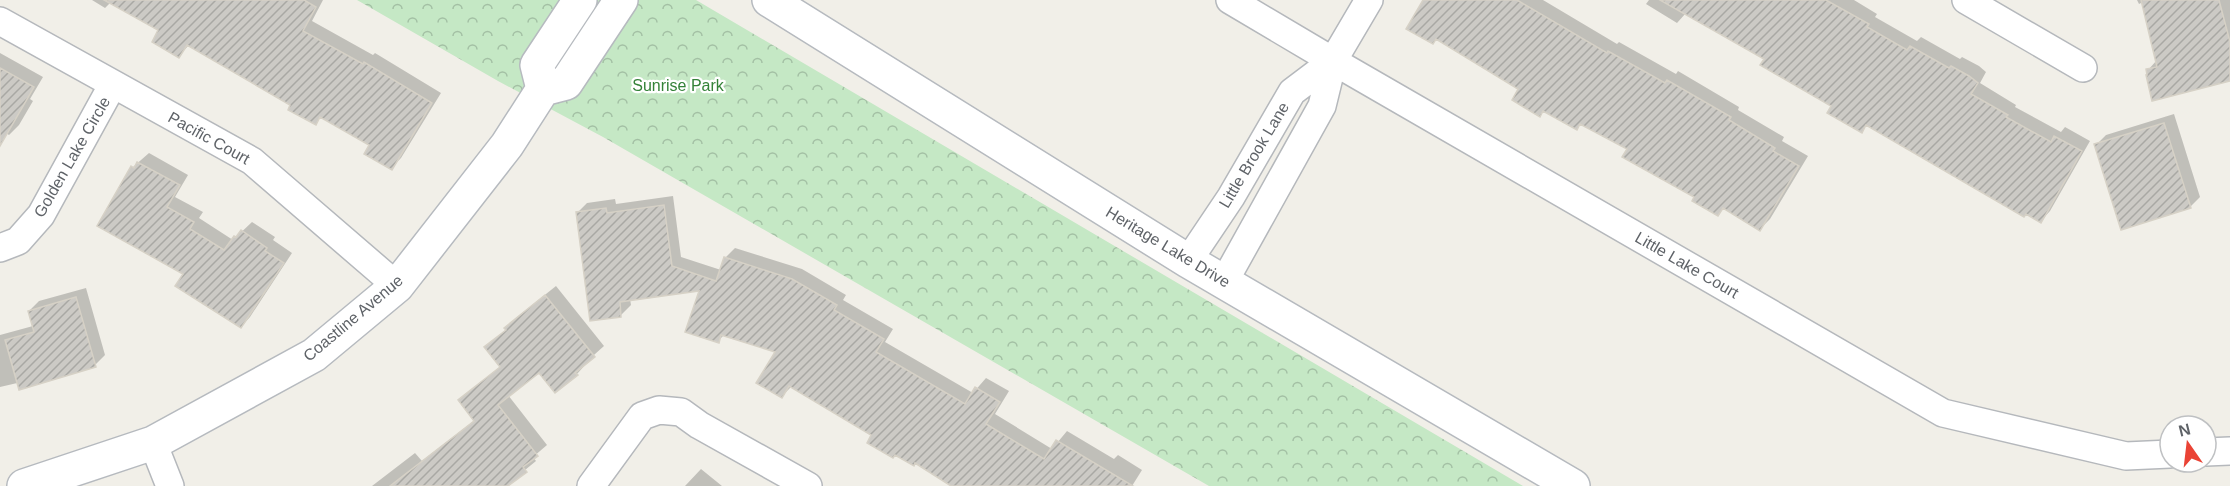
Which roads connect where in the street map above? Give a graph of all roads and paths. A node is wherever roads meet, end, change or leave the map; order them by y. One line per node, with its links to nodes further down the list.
1 (580, 0): 11 (street)
2 (621, 0): 11 (street)
3 (769, 0): 13 (street, Heritage Lake Drive)
4 (1230, 0): 8 (street, Little Lake Court)
5 (1368, 0): 8 (street, Little Brook Lane)
6 (1966, 0): 9 (street)
7 (0, 21): 10 (street, Pacific Court)
8 (1333, 61): 13 (street, Little Brook Lane); 14 (street, Little Brook Lane); 17 (street, Little Lake Court)
9 (2083, 68)
10 (113, 84): 12 (street, Golden Lake Circle); 15 (street, Pacific Court)
11 (543, 89): 15 (street, Coastline Avenue)
12 (0, 248)
13 (1188, 261): 14 (street, Heritage Lake Drive)
14 (1224, 282): 22 (street, Heritage Lake Drive)
15 (397, 286): 16 (street, Coastline Avenue)
16 (153, 443): 18 (street, Coastline Avenue); 19 (street)
17 (2158, 455)
18 (24, 486)
19 (171, 486)
20 (591, 486): 21 (street)
21 (808, 486)
22 (1573, 486)

